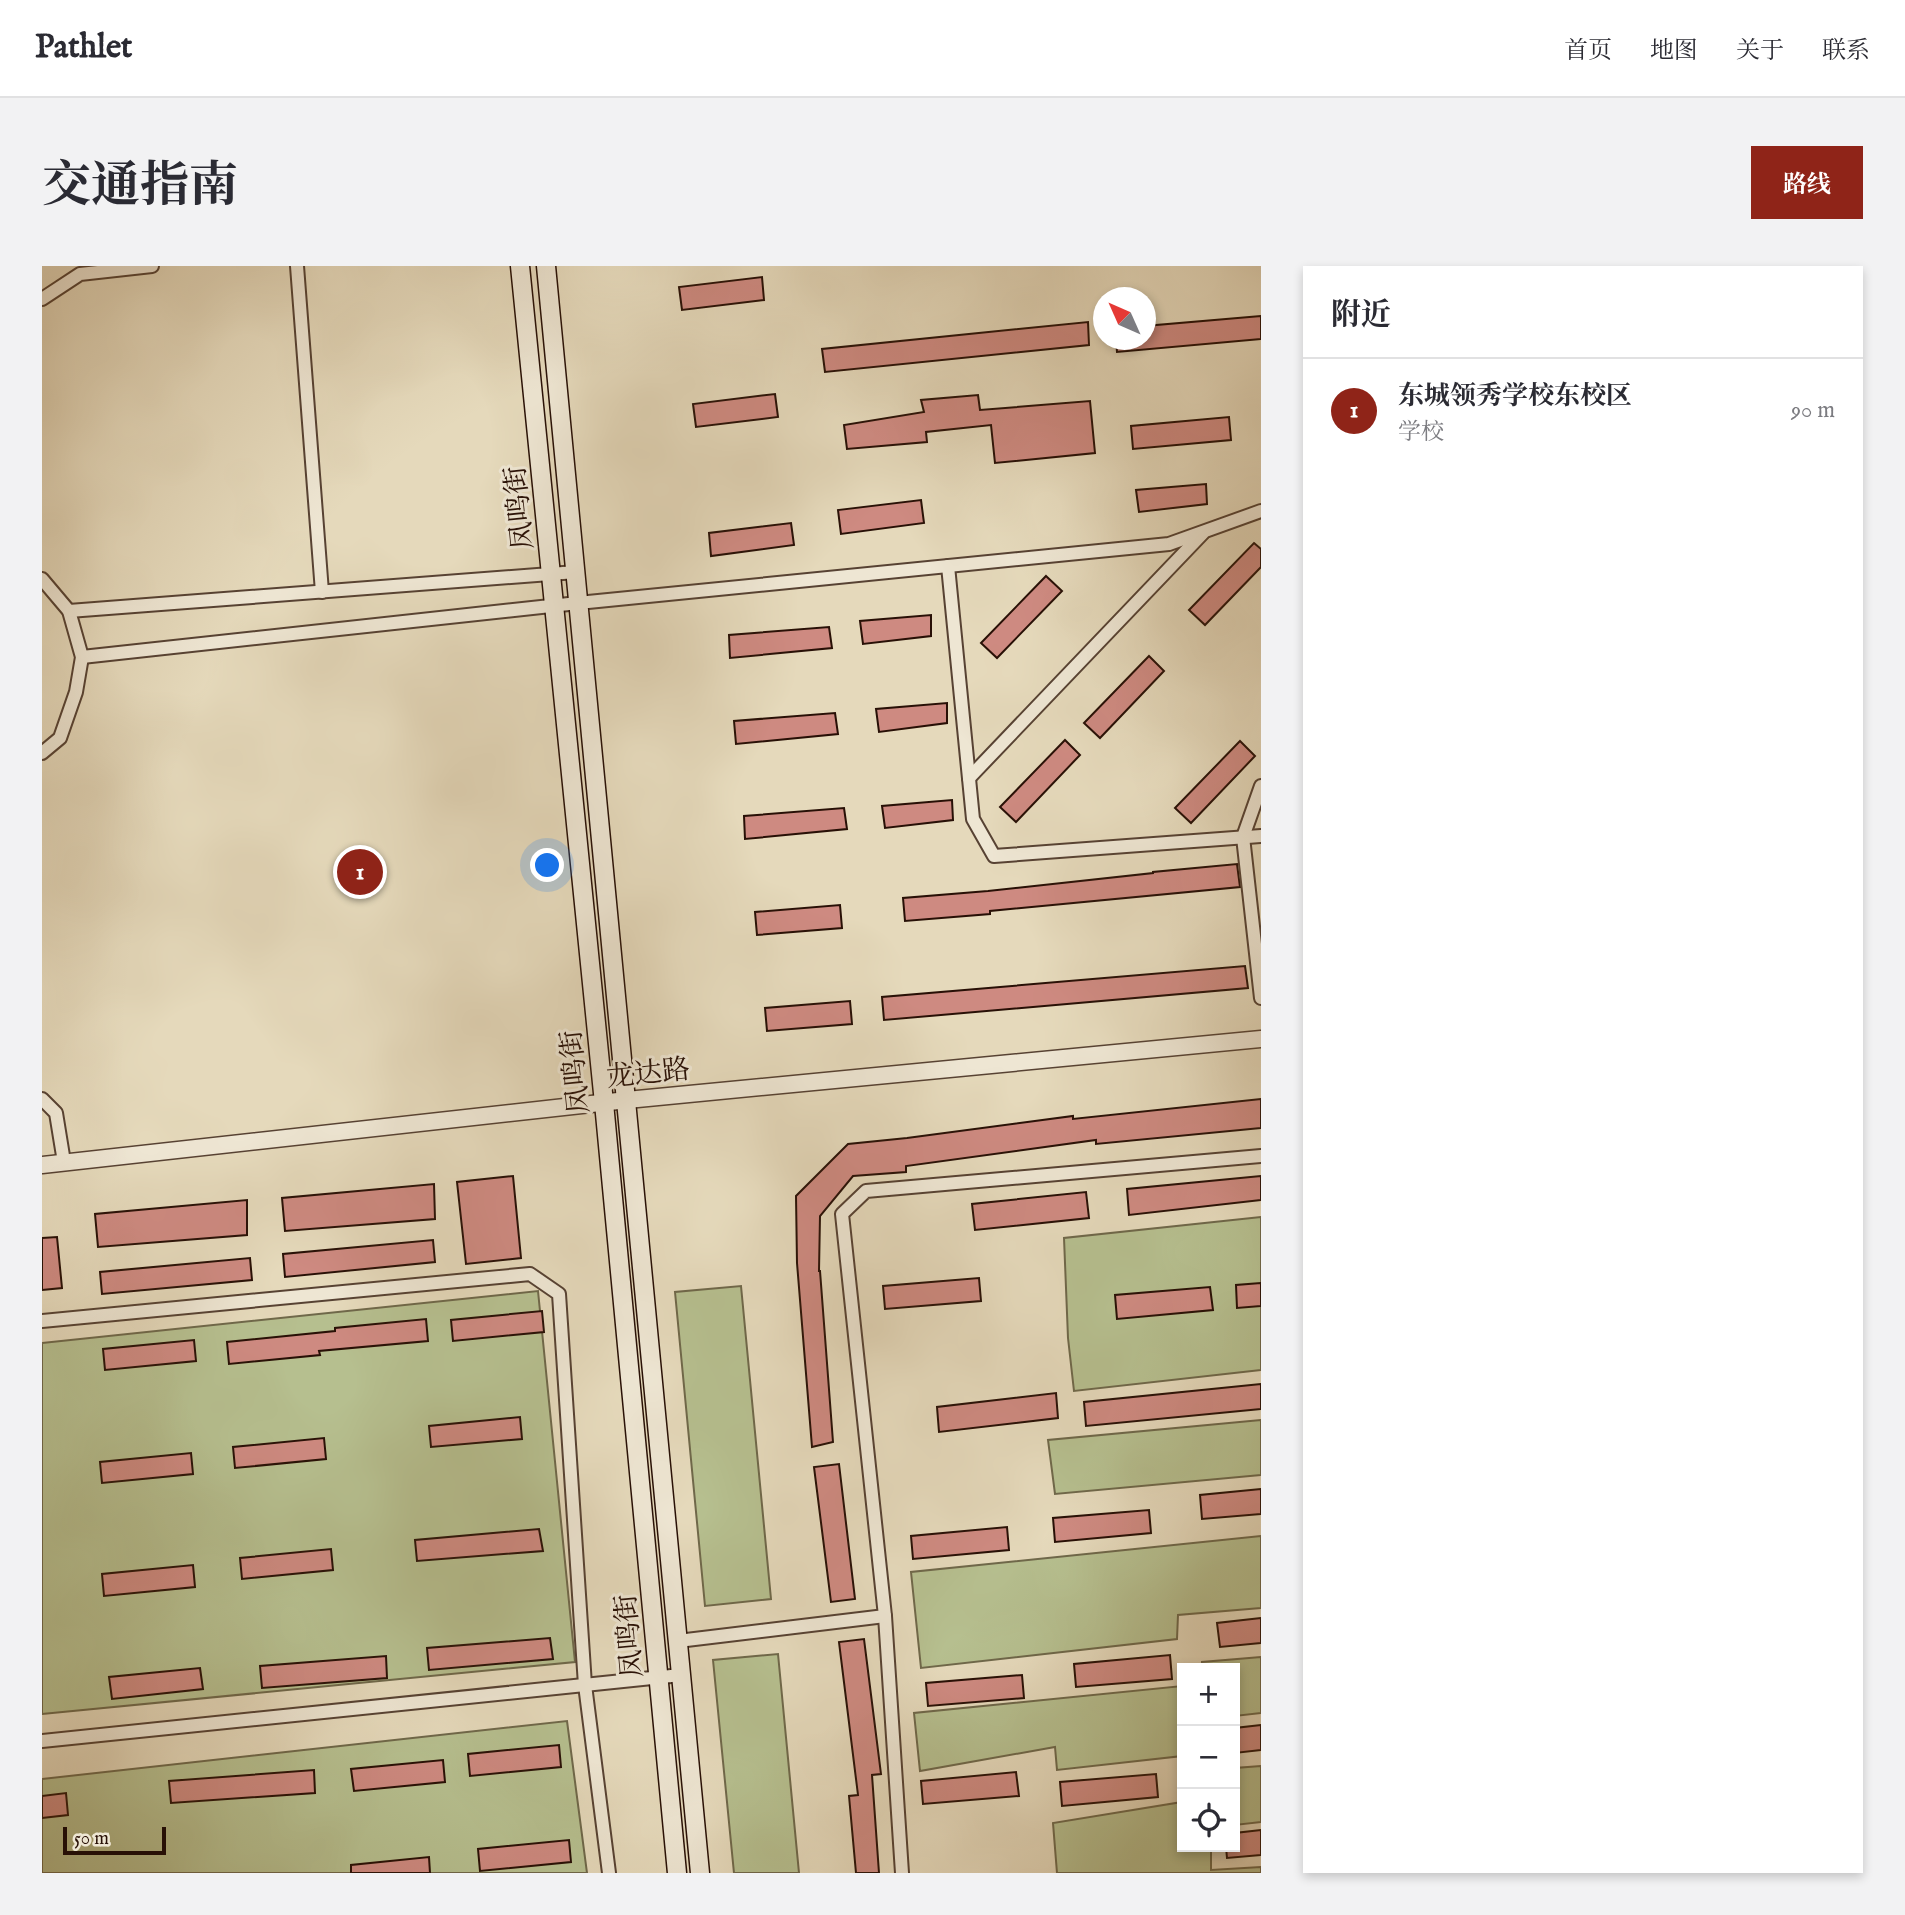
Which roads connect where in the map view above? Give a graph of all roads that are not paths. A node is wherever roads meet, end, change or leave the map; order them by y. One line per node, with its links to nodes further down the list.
1 (152, 266): 5 (street)
2 (297, 266): 12 (street)
3 (520, 266): 10 (main road, 凤鸣街)
4 (546, 266): 9 (main road, 凤鸣街)
5 (42, 299)
6 (1261, 511): 7 (street)
7 (1206, 531): 8 (street); 18 (street)
8 (948, 566): 13 (street); 18 (street)
9 (576, 572): 10 (street); 13 (main road, 凤鸣街)
10 (551, 574): 12 (street); 14 (main road, 凤鸣街)
11 (42, 579): 15 (street)
12 (321, 592): 15 (street)
13 (578, 603): 14 (street); 25 (main road, 凤鸣街)
14 (554, 606): 16 (street); 26 (main road, 凤鸣街)
15 (69, 611): 16 (street)
16 (82, 657): 17 (street)
17 (42, 753)
18 (969, 778): 21 (street)
19 (1261, 786): 21 (street)
20 (1261, 836): 21 (street)
21 (1243, 837): 22 (street)
22 (1261, 998)
23 (1261, 1039): 25 (street, 龙达路)
24 (42, 1099): 28 (street)
25 (626, 1100): 26 (street, 龙达路); 32 (main road, 凤鸣街)
26 (604, 1103): 28 (street, 龙达路); 34 (main road, 凤鸣街)
27 (1261, 1156): 31 (street)
28 (64, 1162): 29 (street, 龙达路)
29 (42, 1165)
30 (42, 1321): 35 (street)
31 (885, 1616): 32 (street); 40 (street)
32 (678, 1641): 33 (main road, 凤鸣街)
33 (681, 1675): 34 (street); 39 (main road, 凤鸣街)
34 (659, 1678): 35 (street); 38 (main road, 凤鸣街)
35 (585, 1685): 36 (street); 37 (street)
36 (42, 1741)
37 (609, 1873)
38 (677, 1873)
39 (700, 1873)
40 (902, 1873)

